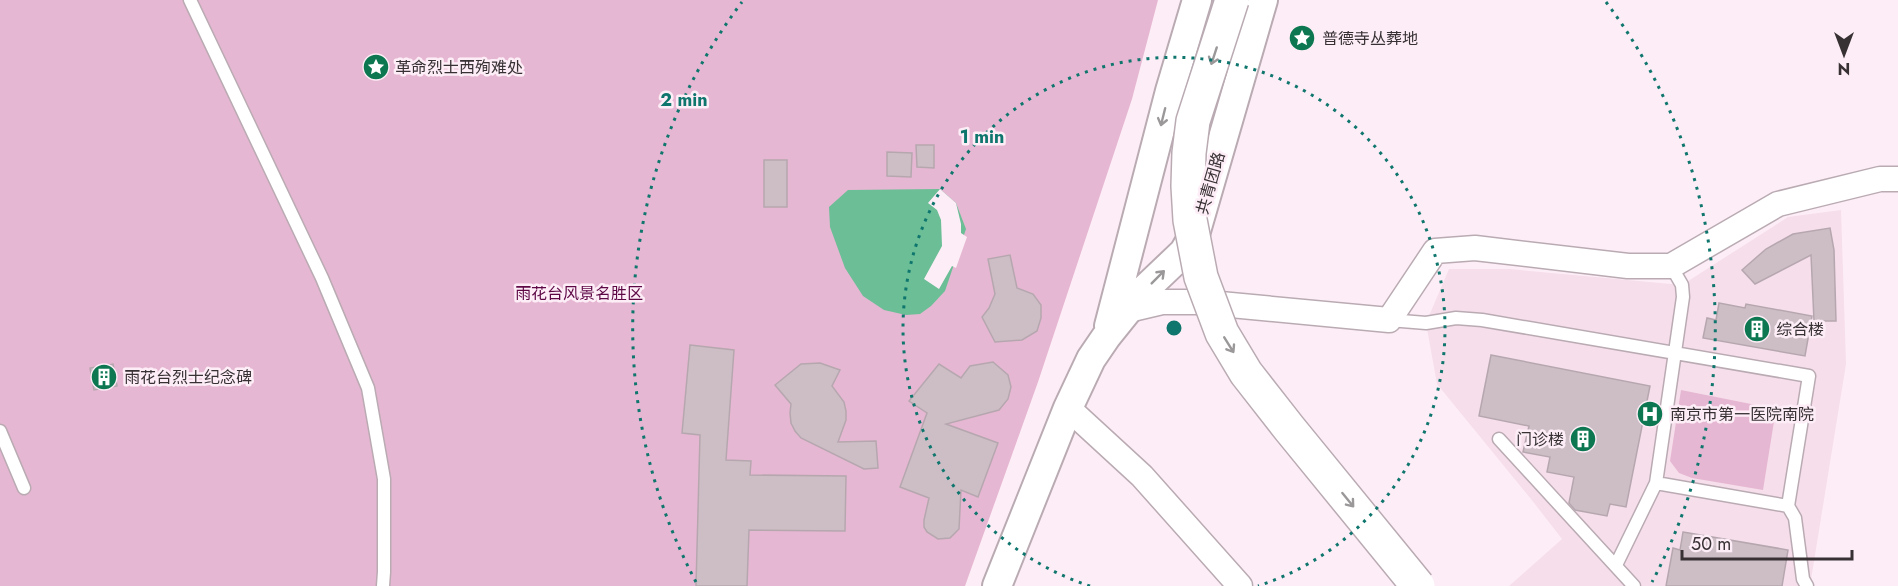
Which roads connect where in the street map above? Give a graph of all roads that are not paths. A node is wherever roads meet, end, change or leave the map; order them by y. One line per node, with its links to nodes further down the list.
1 (190, 0): 18 (lane)
2 (1197, 0): 9 (street, 共青团路, one-way to 9)
3 (1232, 0): 21 (main road, one-way to 21, bridge)
4 (1263, 0): 7 (street, 共青团路, one-way to 4)
5 (1898, 179): 6 (street)
6 (1671, 266): 8 (street); 10 (lane)
7 (1128, 310): 8 (street); 9 (street, 共青团路)
8 (1389, 320): 10 (lane)
9 (1106, 337): 11 (street, 共青团路)
10 (1675, 352): 14 (lane); 16 (lane)
11 (1068, 408): 19 (street, 共青团路); 20 (street)
12 (0, 431): 15 (lane)
13 (1499, 439): 17 (lane)
14 (1656, 483): 16 (lane); 17 (lane)
15 (24, 488)
16 (1788, 506): 23 (lane)
17 (1616, 565): 22 (lane)
18 (383, 586)
19 (997, 586)
20 (1240, 586)
21 (1418, 586)
22 (1634, 586)
23 (1807, 586)

